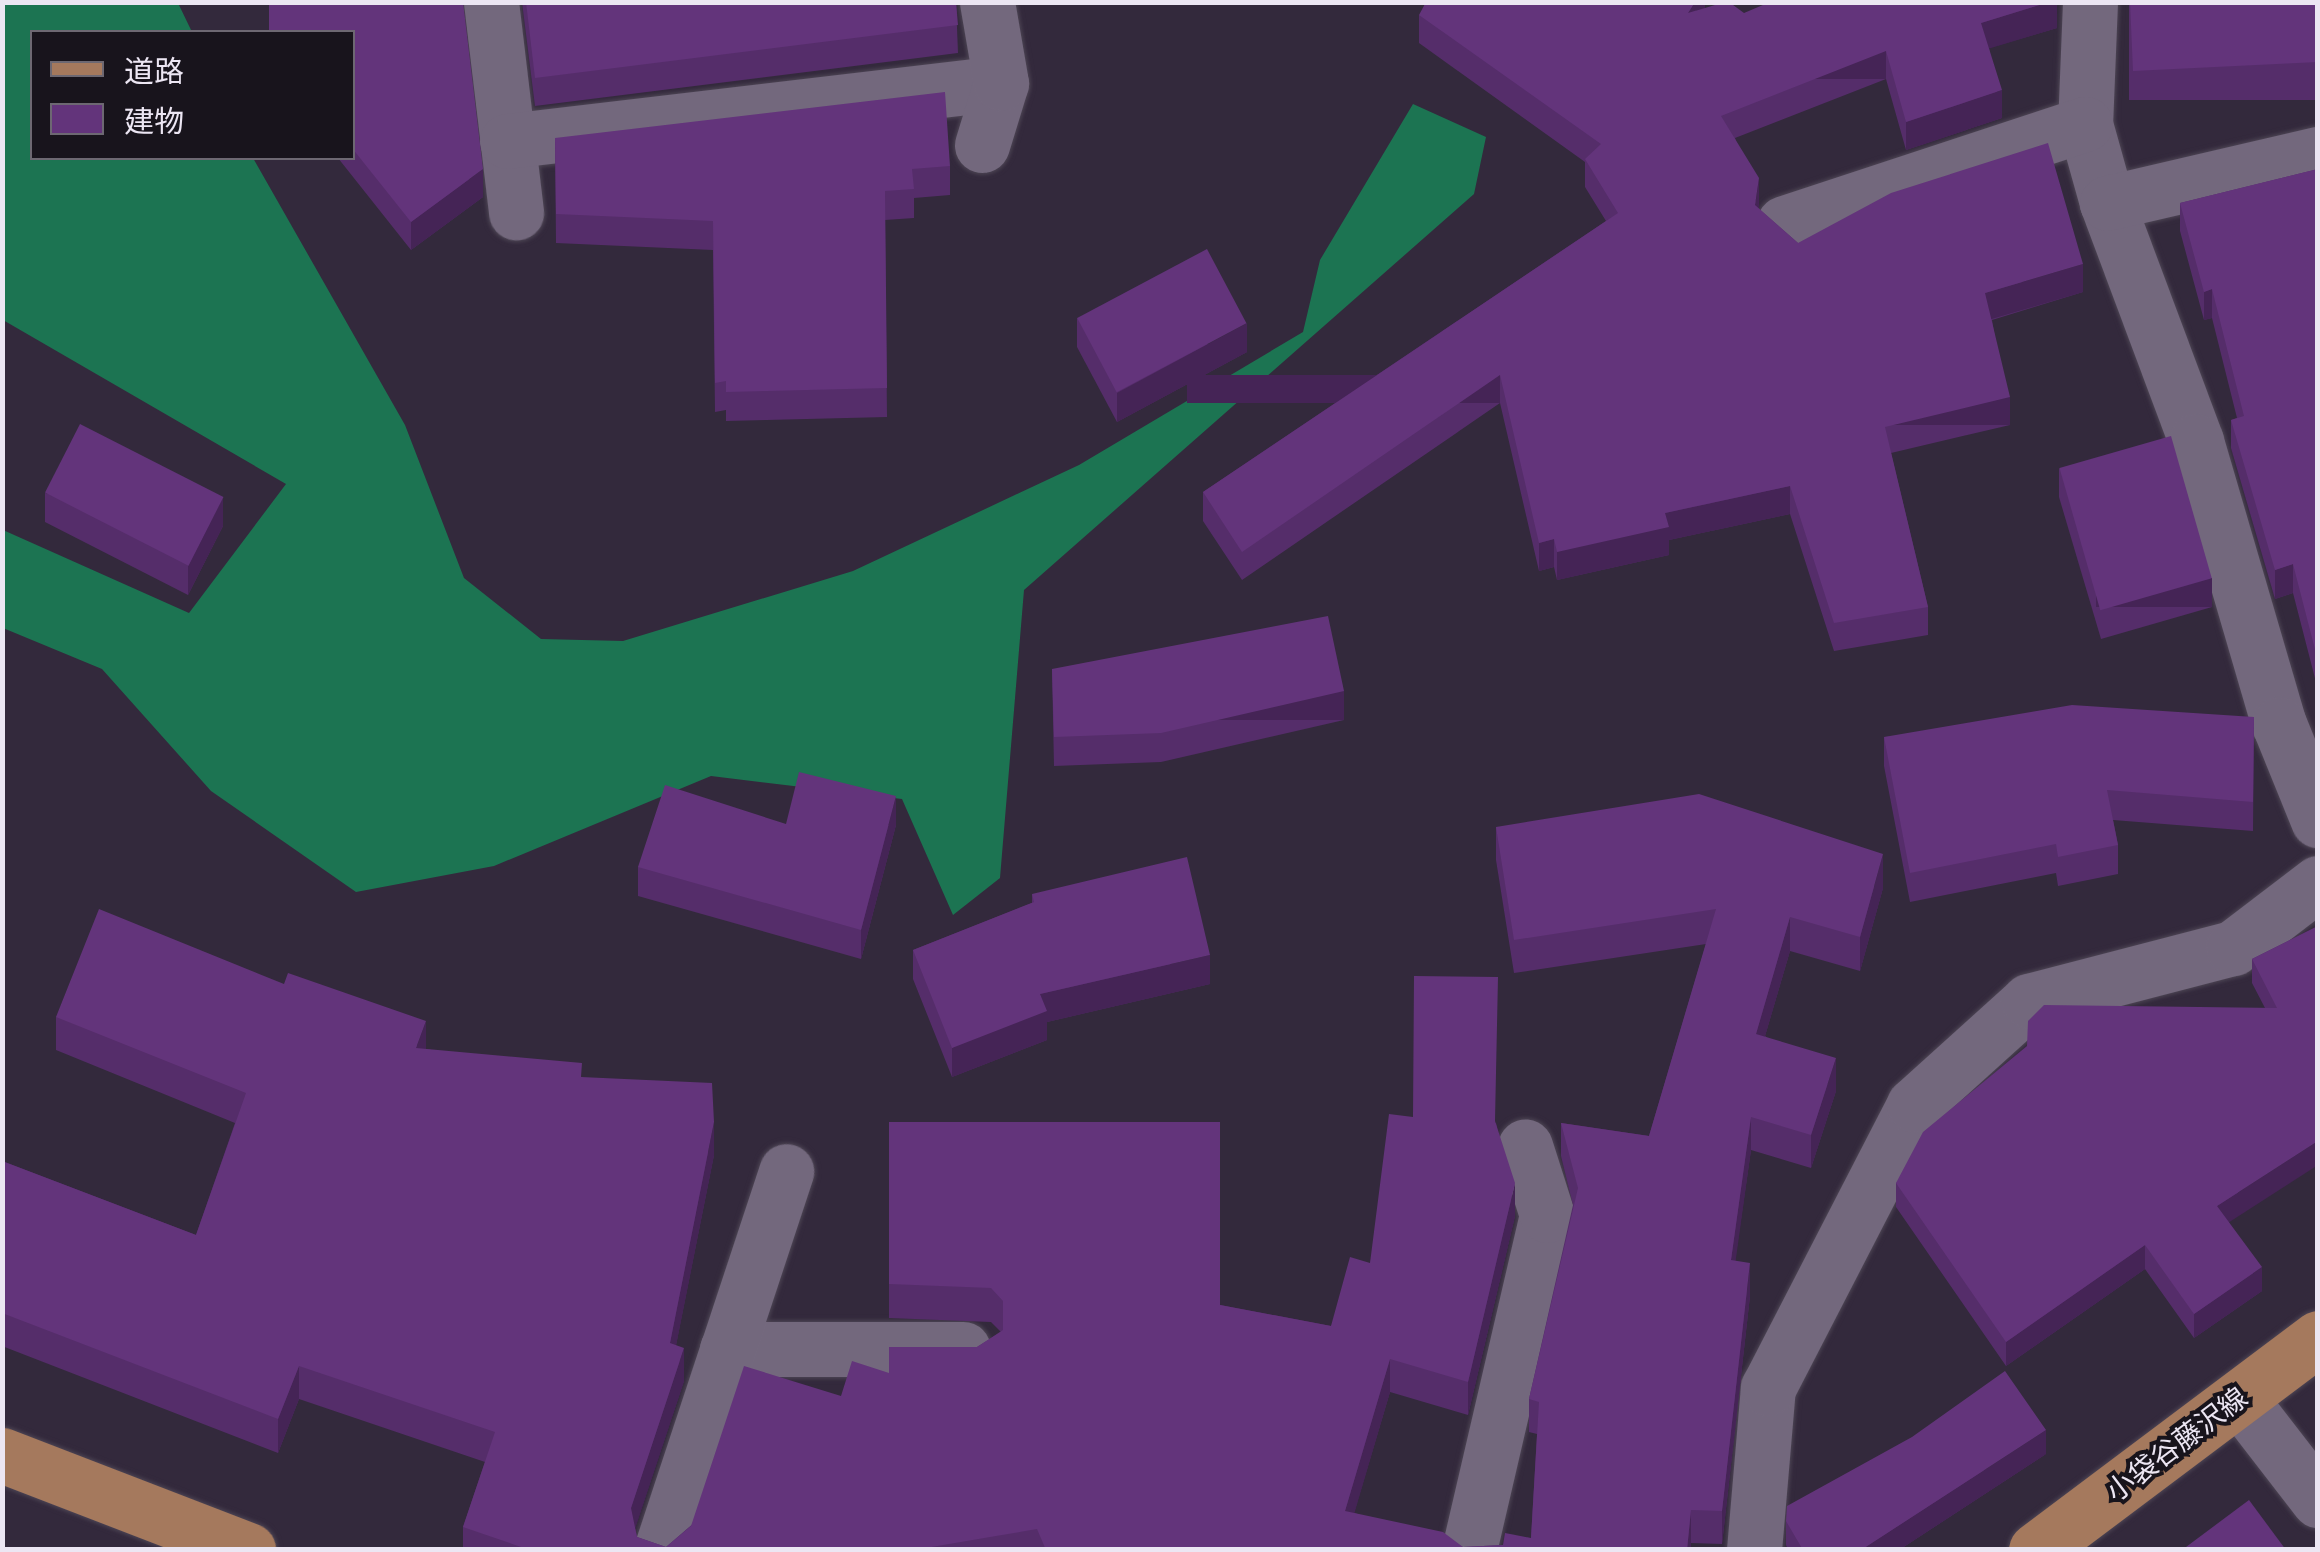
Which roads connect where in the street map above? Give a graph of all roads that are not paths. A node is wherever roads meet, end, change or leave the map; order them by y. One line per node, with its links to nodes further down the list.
1 (491, 2): 6 (street)
2 (987, 2): 4 (street)
3 (2090, 2): 5 (street)
4 (1001, 82): 6 (street); 7 (street)
5 (2086, 124): 9 (street); 11 (street)
6 (507, 141): 10 (street)
7 (982, 145)
8 (2318, 154): 9 (street)
9 (2107, 204): 12 (street)
10 (516, 213)
11 (1784, 223)
12 (2318, 820)
13 (2318, 883): 25 (street)
14 (1525, 1146): 24 (street)
15 (786, 1171): 17 (street)
16 (2318, 1338): 19 (main road, 小袋谷藤沢線)
17 (727, 1349): 18 (street); 23 (street)
18 (976, 1349)
19 (2240, 1400): 21 (street); 26 (main road, 小袋谷藤沢線)
20 (2, 1455): 22 (main road)
21 (2318, 1500)
22 (248, 1550)
23 (661, 1550)
24 (1468, 1550)
25 (1754, 1550)
26 (2036, 1550)

